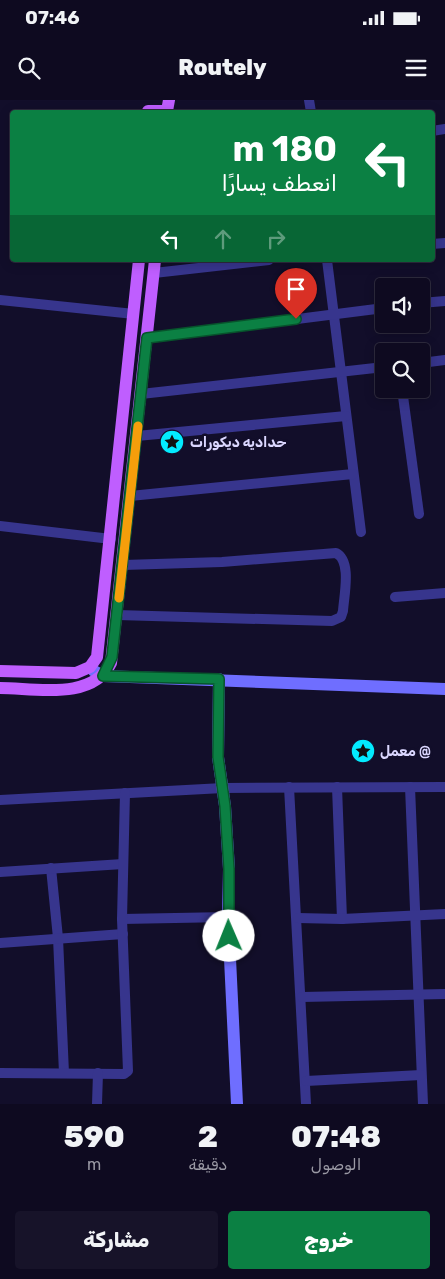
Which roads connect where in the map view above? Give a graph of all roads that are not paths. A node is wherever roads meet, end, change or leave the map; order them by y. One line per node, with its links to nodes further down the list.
1 (167, 106): 2 (main road)
2 (147, 108)
3 (139, 262): 11 (main road)
4 (231, 262): 6 (street)
5 (327, 262): 12 (street)
6 (154, 266): 13 (main road)
7 (0, 300): 11 (street)
8 (445, 300): 9 (street)
9 (430, 302)
10 (375, 309): 12 (street)
11 (134, 314): 27 (main road)
12 (334, 314): 13 (street); 17 (street)
13 (147, 338): 18 (main road)
14 (445, 360): 15 (street)
15 (430, 362)
16 (375, 368): 17 (street)
17 (341, 372): 18 (street); 20 (street)
18 (141, 394): 21 (main road)
19 (403, 398): 24 (street)
20 (346, 416): 21 (street); 22 (street)
21 (137, 436): 23 (main road)
22 (353, 474): 23 (street); 26 (street)
23 (130, 496): 28 (main road)
24 (419, 514)
25 (0, 526): 27 (street)
26 (360, 532)
27 (111, 539): 32 (main road)
28 (122, 565): 31 (main road); 31 (street)
29 (445, 593): 30 (street)
30 (395, 597)
31 (117, 615): 34 (main road)
32 (90, 667): 33 (main road); 34 (street)
33 (0, 671)
34 (103, 676): 35 (street); 36 (main road)
35 (219, 679): 37 (street); 41 (street)
36 (0, 688)
37 (445, 689)
38 (289, 787): 41 (street); 42 (street); 51 (street)
39 (410, 787): 40 (street); 42 (street); 49 (street)
40 (445, 787)
41 (223, 788): 43 (street); 50 (street)
42 (337, 788): 53 (street)
43 (125, 793): 44 (street); 45 (street)
44 (0, 800)
45 (123, 864): 46 (street); 52 (street)
46 (51, 868): 47 (street); 55 (street)
47 (0, 872)
48 (445, 914): 49 (street)
49 (416, 915): 53 (street); 58 (street)
50 (228, 917): 52 (street); 66 (street)
51 (298, 918): 53 (street); 59 (street)
52 (122, 919): 54 (street)
53 (342, 919)
54 (122, 934): 55 (street); 62 (street)
55 (58, 938): 56 (street); 61 (street)
56 (0, 943)
57 (445, 994): 58 (street)
58 (420, 996): 59 (street); 63 (street)
59 (302, 997): 64 (street)
60 (0, 1073): 61 (street)
61 (64, 1073): 62 (street)
62 (98, 1073): 65 (street)
63 (421, 1075): 64 (street); 68 (street)
64 (306, 1081): 67 (street)
65 (97, 1104)
66 (237, 1104)
67 (306, 1104)
68 (423, 1104)

